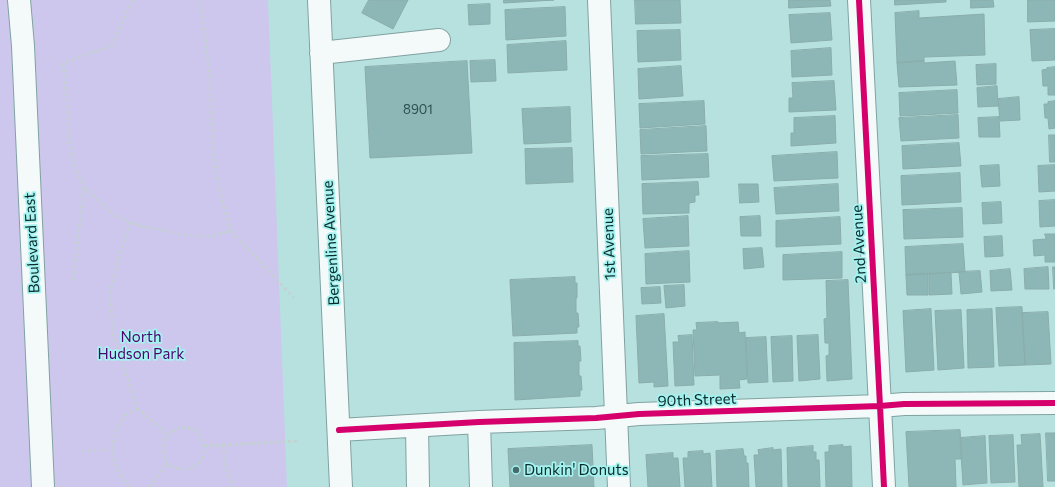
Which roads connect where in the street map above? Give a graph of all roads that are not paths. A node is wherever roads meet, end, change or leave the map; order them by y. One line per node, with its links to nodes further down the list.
1 (19, 0): 13 (street, Boulevard East)
2 (319, 0): 6 (street, Bergenline Avenue)
3 (599, 0): 9 (street, 1st Avenue)
4 (859, 0): 8 (street, 2nd Avenue)
5 (439, 40): 6 (street)
6 (322, 53): 12 (street, Bergenline Avenue)
7 (1055, 403): 8 (street, 90th Street)
8 (880, 406): 9 (street, 90th Street); 18 (street, 2nd Avenue)
9 (616, 417): 10 (street, 90th Street); 17 (street, 1st Avenue)
10 (479, 422): 11 (street, 90th Street); 16 (street)
11 (418, 426): 12 (street, 90th Street); 15 (street)
12 (339, 430): 14 (street, Bergenline Avenue)
13 (44, 487)
14 (342, 487)
15 (418, 487)
16 (481, 487)
17 (619, 487)
18 (884, 487)

